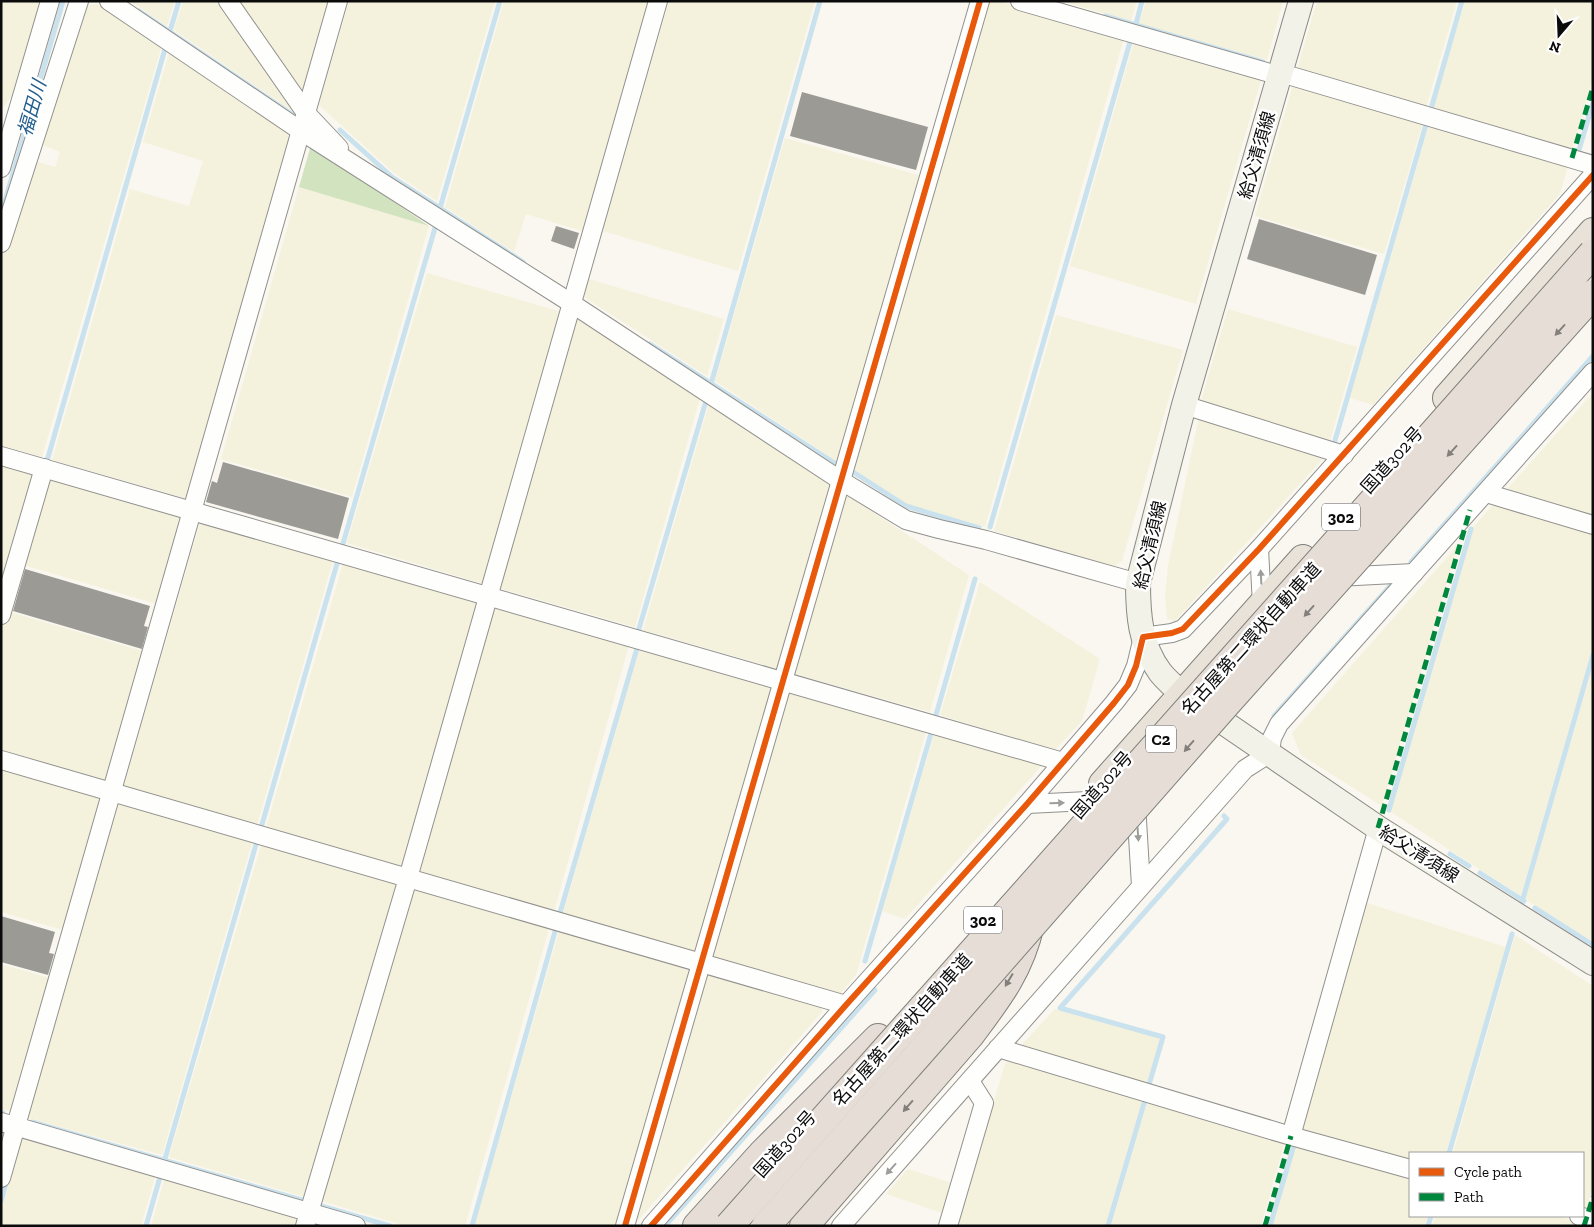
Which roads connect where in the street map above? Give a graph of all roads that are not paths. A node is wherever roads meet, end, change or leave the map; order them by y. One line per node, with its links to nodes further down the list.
1 (50, 1): 15 (street)
2 (78, 1): 17 (street)
3 (108, 1): 12 (street)
4 (228, 1): 11 (street)
5 (338, 1): 11 (street)
6 (658, 1): 22 (street)
7 (980, 1): 28 (street)
8 (1020, 1): 10 (street)
9 (1301, 1): 10 (main road, 給父清須線)
10 (1280, 74): 14 (street); 24 (main road, 給父清須線)
11 (306, 113): 12 (street); 13 (street)
12 (301, 131): 13 (street); 30 (street)
13 (355, 165): 22 (street)
14 (1593, 165)
15 (1, 168)
16 (1593, 175): 25 (street)
17 (8, 202): 19 (street)
18 (1593, 232): 34 (highway, 国道302号 / 302)
19 (1, 244)
20 (1593, 252): 69 (highway, 名古屋第二環状自動車道 / C2, bridge)
21 (1593, 294): 70 (highway, 名古屋第二環状自動車道 / C2, one-way to 70, bridge)
22 (571, 303): 28 (street); 36 (street)
23 (1593, 372): 29 (street)
24 (1184, 405): 25 (street); 35 (main road, 給父清須線)
25 (1344, 455): 32 (street)
26 (1, 456): 27 (street)
27 (44, 468): 30 (street); 38 (street)
28 (840, 480): 35 (street); 40 (street)
29 (1486, 494): 31 (street); 33 (street)
30 (192, 511): 36 (street); 46 (street)
31 (1593, 525)
32 (1259, 549): 37 (street, one-way to 32); 39 (street)
33 (1414, 573): 34 (street); 43 (street)
34 (1284, 580): 37 (highway, 国道302号 / 302)
35 (1138, 582): 39 (main road, 給父清須線)
36 (488, 596): 40 (street); 51 (street)
37 (1262, 605): 41 (highway, 国道302号 / 302)
38 (1, 615)
39 (1142, 637): 41 (main road, 給父清須線); 45 (street)
40 (782, 681): 45 (street); 53 (street)
41 (1182, 694): 42 (highway, 国道302号 / 302); 43 (main road, 給父清須線)
42 (1132, 751): 47 (highway, 国道302号 / 302); 52 (street, one-way to 52)
43 (1270, 753): 49 (main road, 給父清須線); 52 (street)
44 (1, 760): 46 (street)
45 (1063, 762): 48 (street)
46 (111, 792): 51 (street); 59 (street)
47 (1088, 801): 48 (street, one-way to 47); 50 (highway, 国道302号 / 302)
48 (1027, 804): 55 (street)
49 (1378, 828): 54 (main road, 給父清須線); 60 (street)
50 (1046, 850): 56 (highway, 国道302号 / 302); 71 (highway, one-way to 71)
51 (408, 878): 53 (street); 63 (street)
52 (1141, 886): 57 (street)
53 (700, 963): 55 (street); 65 (street)
54 (1593, 963)
55 (846, 1005): 66 (street)
56 (878, 1038): 67 (highway); 68 (highway, 国道302号 / 302)
57 (998, 1048): 58 (street); 60 (street)
58 (970, 1081): 72 (street, one-way to 72); 73 (street)
59 (9, 1124): 62 (street); 63 (street)
60 (1291, 1136): 61 (street)
61 (1409, 1169)
62 (1, 1178)
63 (307, 1219): 64 (street)
64 (356, 1226)
65 (625, 1226)
66 (651, 1226)
67 (697, 1226)
68 (712, 1226)
69 (729, 1226)
70 (766, 1226)
71 (804, 1226)
72 (841, 1226)
73 (948, 1226)

